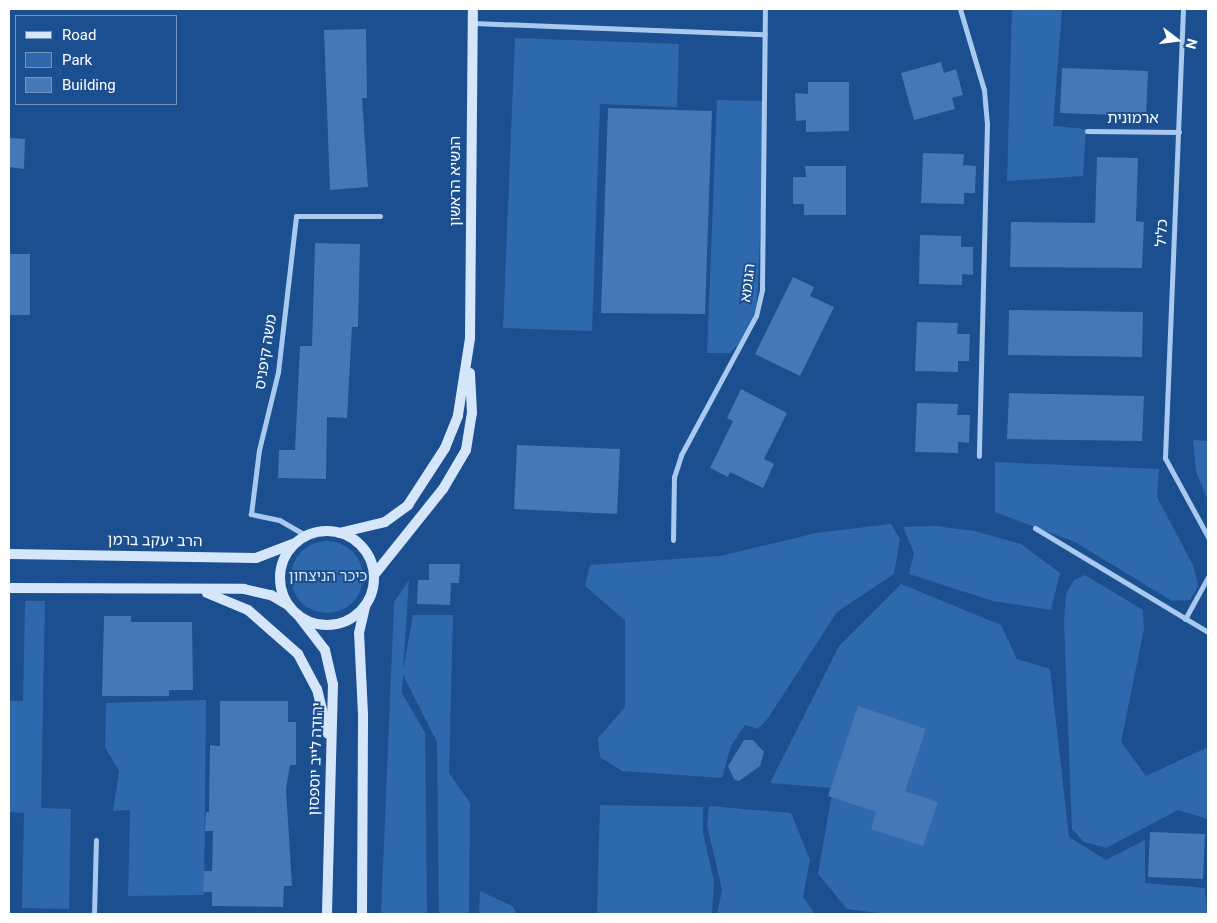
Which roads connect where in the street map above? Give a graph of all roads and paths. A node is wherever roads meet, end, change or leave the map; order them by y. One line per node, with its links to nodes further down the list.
1 (473, 9): 5 (street, הנשיא הראשון)
2 (765, 9): 6 (street, הגומא)
3 (960, 9): 11 (street)
4 (1184, 9): 8 (street, כליל)
5 (473, 23): 6 (street); 10 (street, הנשיא הראשון)
6 (765, 34): 16 (street, הגומא)
7 (1087, 131): 8 (street, ארמונית)
8 (1179, 132): 14 (street, כליל)
9 (380, 216): 15 (street, משה קיפניס)
10 (468, 353): 13 (street, הנשיא הראשון); 18 (street, הנשיא הראשון)
11 (979, 456)
12 (1035, 528): 24 (street)
13 (339, 532): 15 (street); 18 (street)
14 (1208, 537)
15 (302, 539): 17 (street, הרב יעקב ברמן); 23 (street)
16 (673, 540)
17 (9, 554)
18 (374, 575): 22 (street)
19 (1208, 578): 24 (street)
20 (9, 588): 21 (street)
21 (196, 590): 23 (street); 26 (street)
22 (365, 606): 23 (street); 30 (street)
23 (295, 611): 26 (street, יהודה לייב יוספסון)
24 (1185, 619): 25 (street)
25 (1208, 632)
26 (331, 748): 29 (street, יהודה לייב יוספסון)
27 (96, 840): 28 (street)
28 (94, 914)
29 (327, 914)
30 (362, 914)

